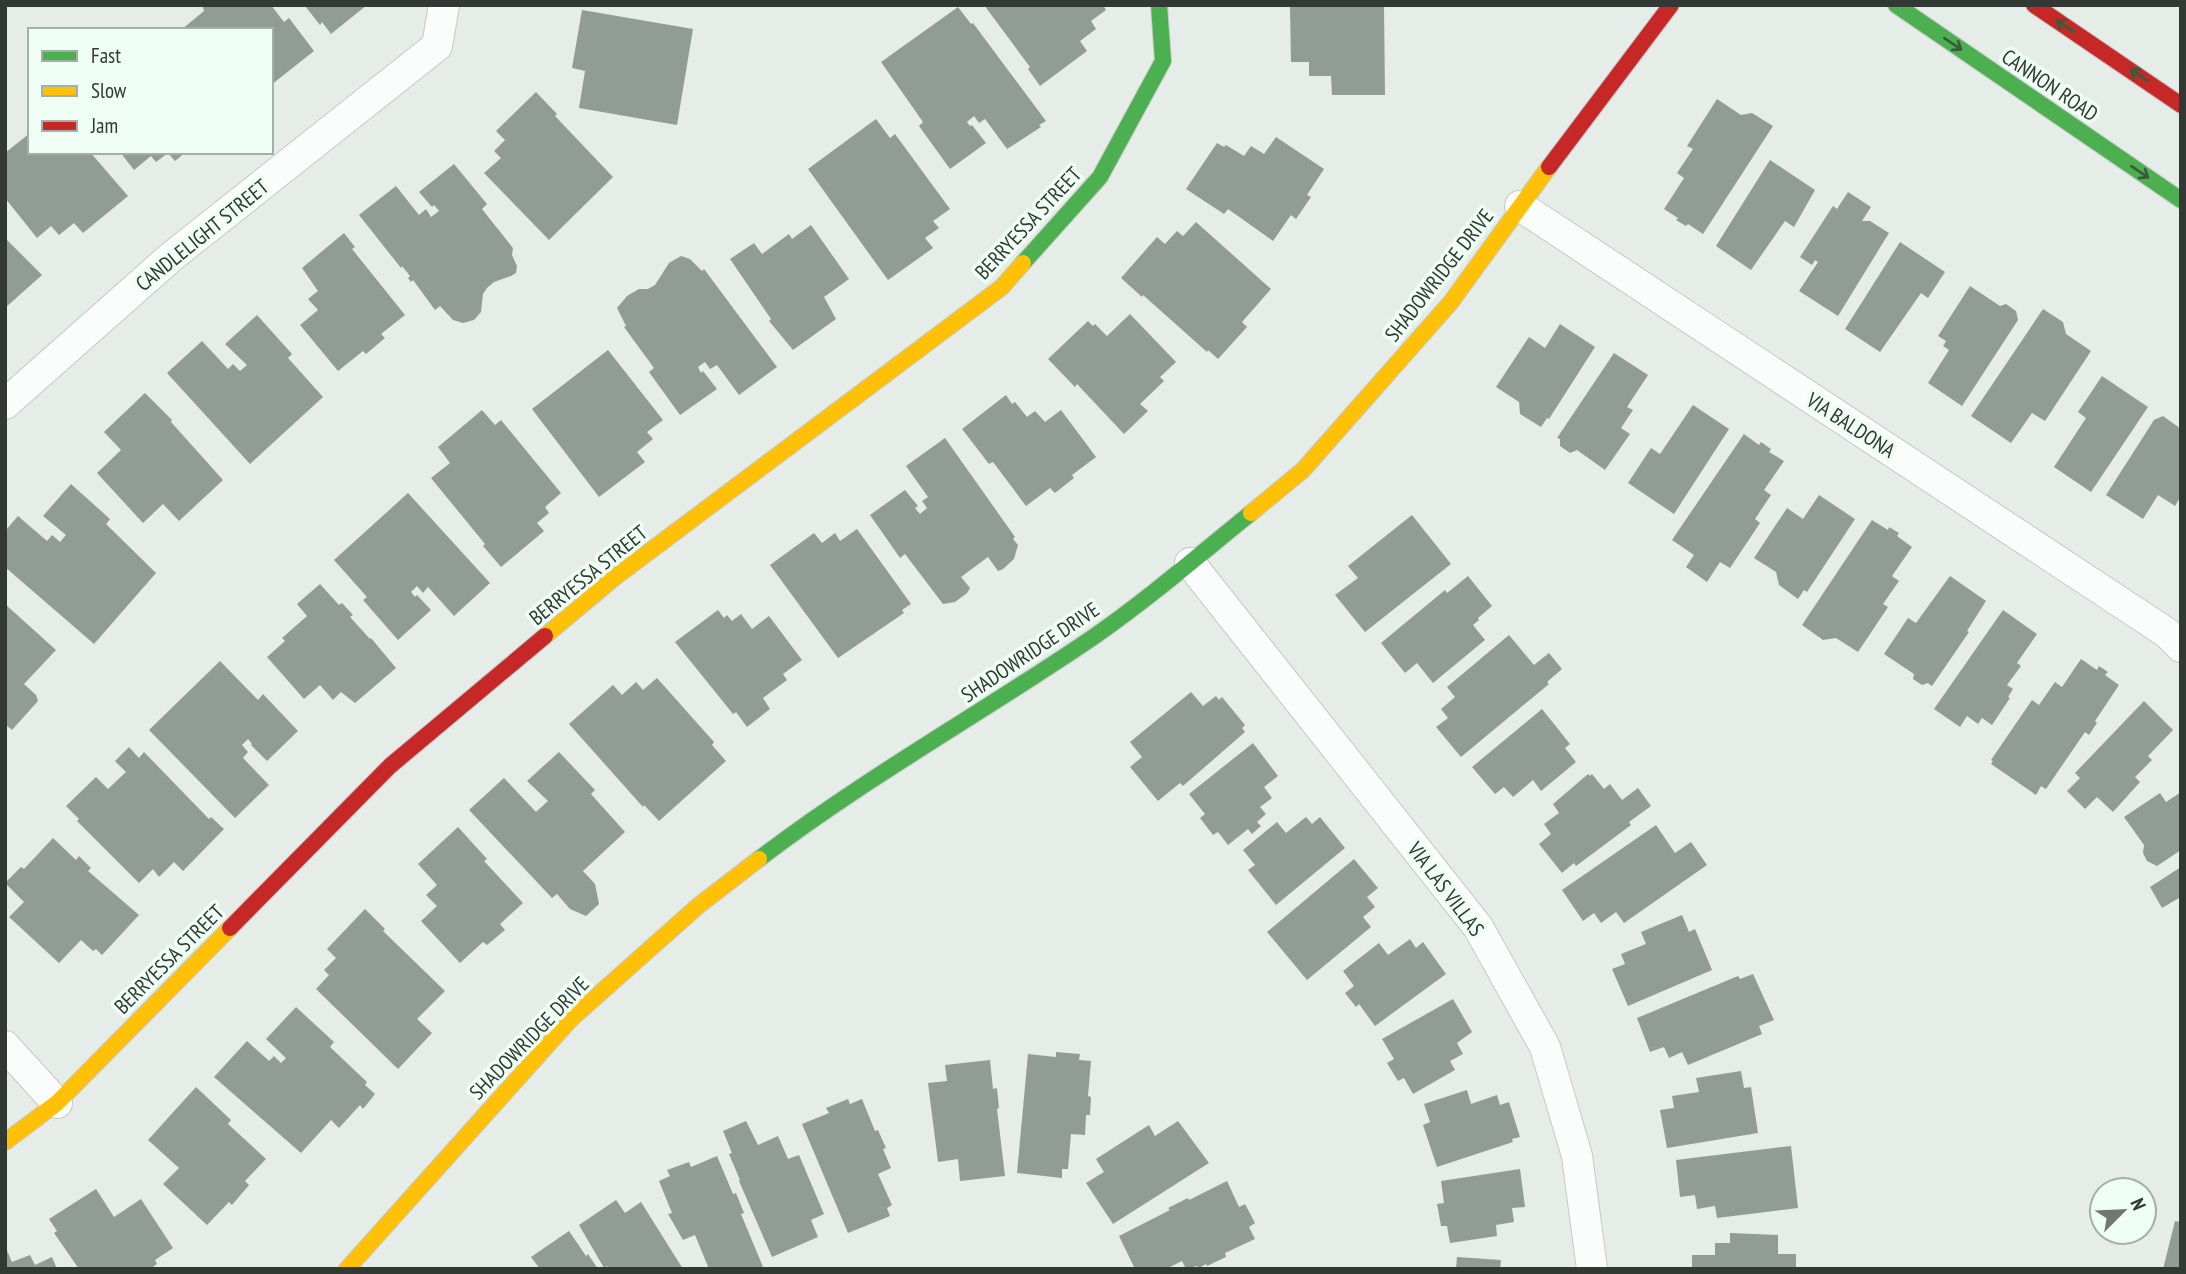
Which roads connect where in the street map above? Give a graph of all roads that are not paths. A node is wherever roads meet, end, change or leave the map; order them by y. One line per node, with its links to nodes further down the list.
1 (444, 5): 9 (street, CANDLELIGHT STREET)
2 (1159, 5): 13 (street, BERRYESSA STREET)
3 (1671, 5): 8 (street, SHADOWRIDGE DRIVE)
4 (1896, 5): 7 (street, CANNON ROAD, one-way to 7)
5 (2034, 5): 6 (street, one-way to 5)
6 (2181, 104)
7 (2181, 200)
8 (1520, 206): 10 (street, SHADOWRIDGE DRIVE); 11 (street, VIA BALDONA)
9 (5, 404)
10 (1190, 563): 15 (street, SHADOWRIDGE DRIVE); 16 (street, VIA LAS VILLAS)
11 (2181, 647)
12 (5, 1046): 13 (street)
13 (57, 1103): 14 (street, BERRYESSA STREET)
14 (5, 1142)
15 (347, 1269)
16 (1592, 1269)

